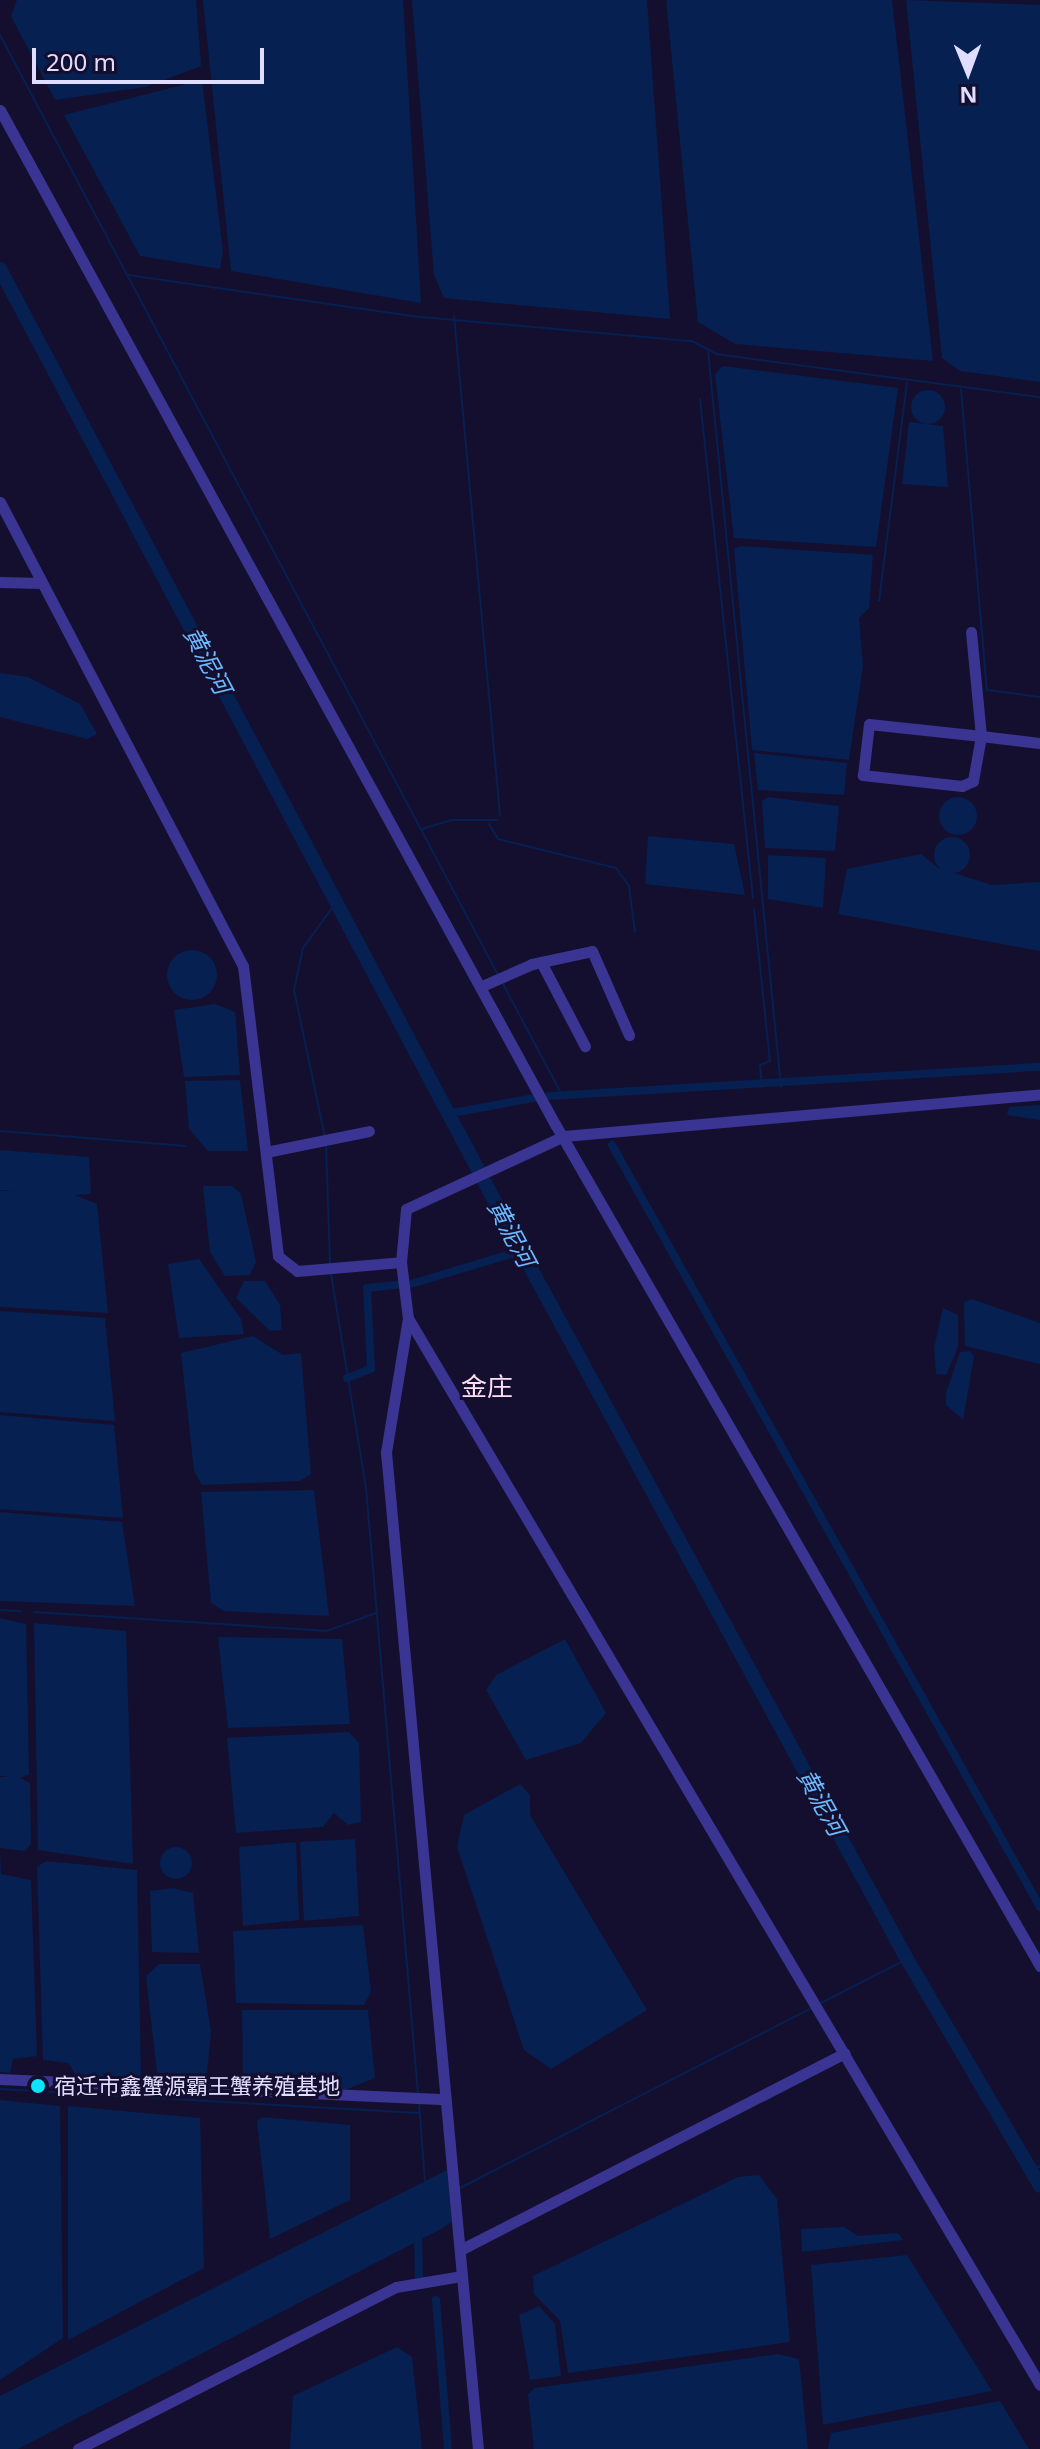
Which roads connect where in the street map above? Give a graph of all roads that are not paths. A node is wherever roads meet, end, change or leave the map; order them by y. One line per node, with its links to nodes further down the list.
1 (0, 110): 9 (street)
2 (0, 502): 4 (street)
3 (0, 582): 4 (street)
4 (42, 583): 15 (street)
5 (971, 632): 6 (street)
6 (981, 736): 6 (street); 7 (street)
7 (1040, 743)
8 (541, 962): 9 (street); 10 (street); 11 (street)
9 (482, 986): 14 (street)
10 (629, 1035)
11 (585, 1046)
12 (1040, 1094): 14 (street)
13 (369, 1131): 15 (street)
14 (564, 1136): 16 (street); 18 (street)
15 (266, 1152): 16 (street)
16 (401, 1262): 17 (street)
17 (408, 1318): 19 (street); 21 (street)
18 (1040, 1966)
19 (845, 2053): 22 (street); 24 (street)
20 (0, 2079): 21 (street)
21 (446, 2099): 22 (street)
22 (460, 2250): 23 (street)
23 (462, 2276): 25 (street); 26 (street)
24 (1040, 2385)
25 (78, 2449)
26 (478, 2449)

